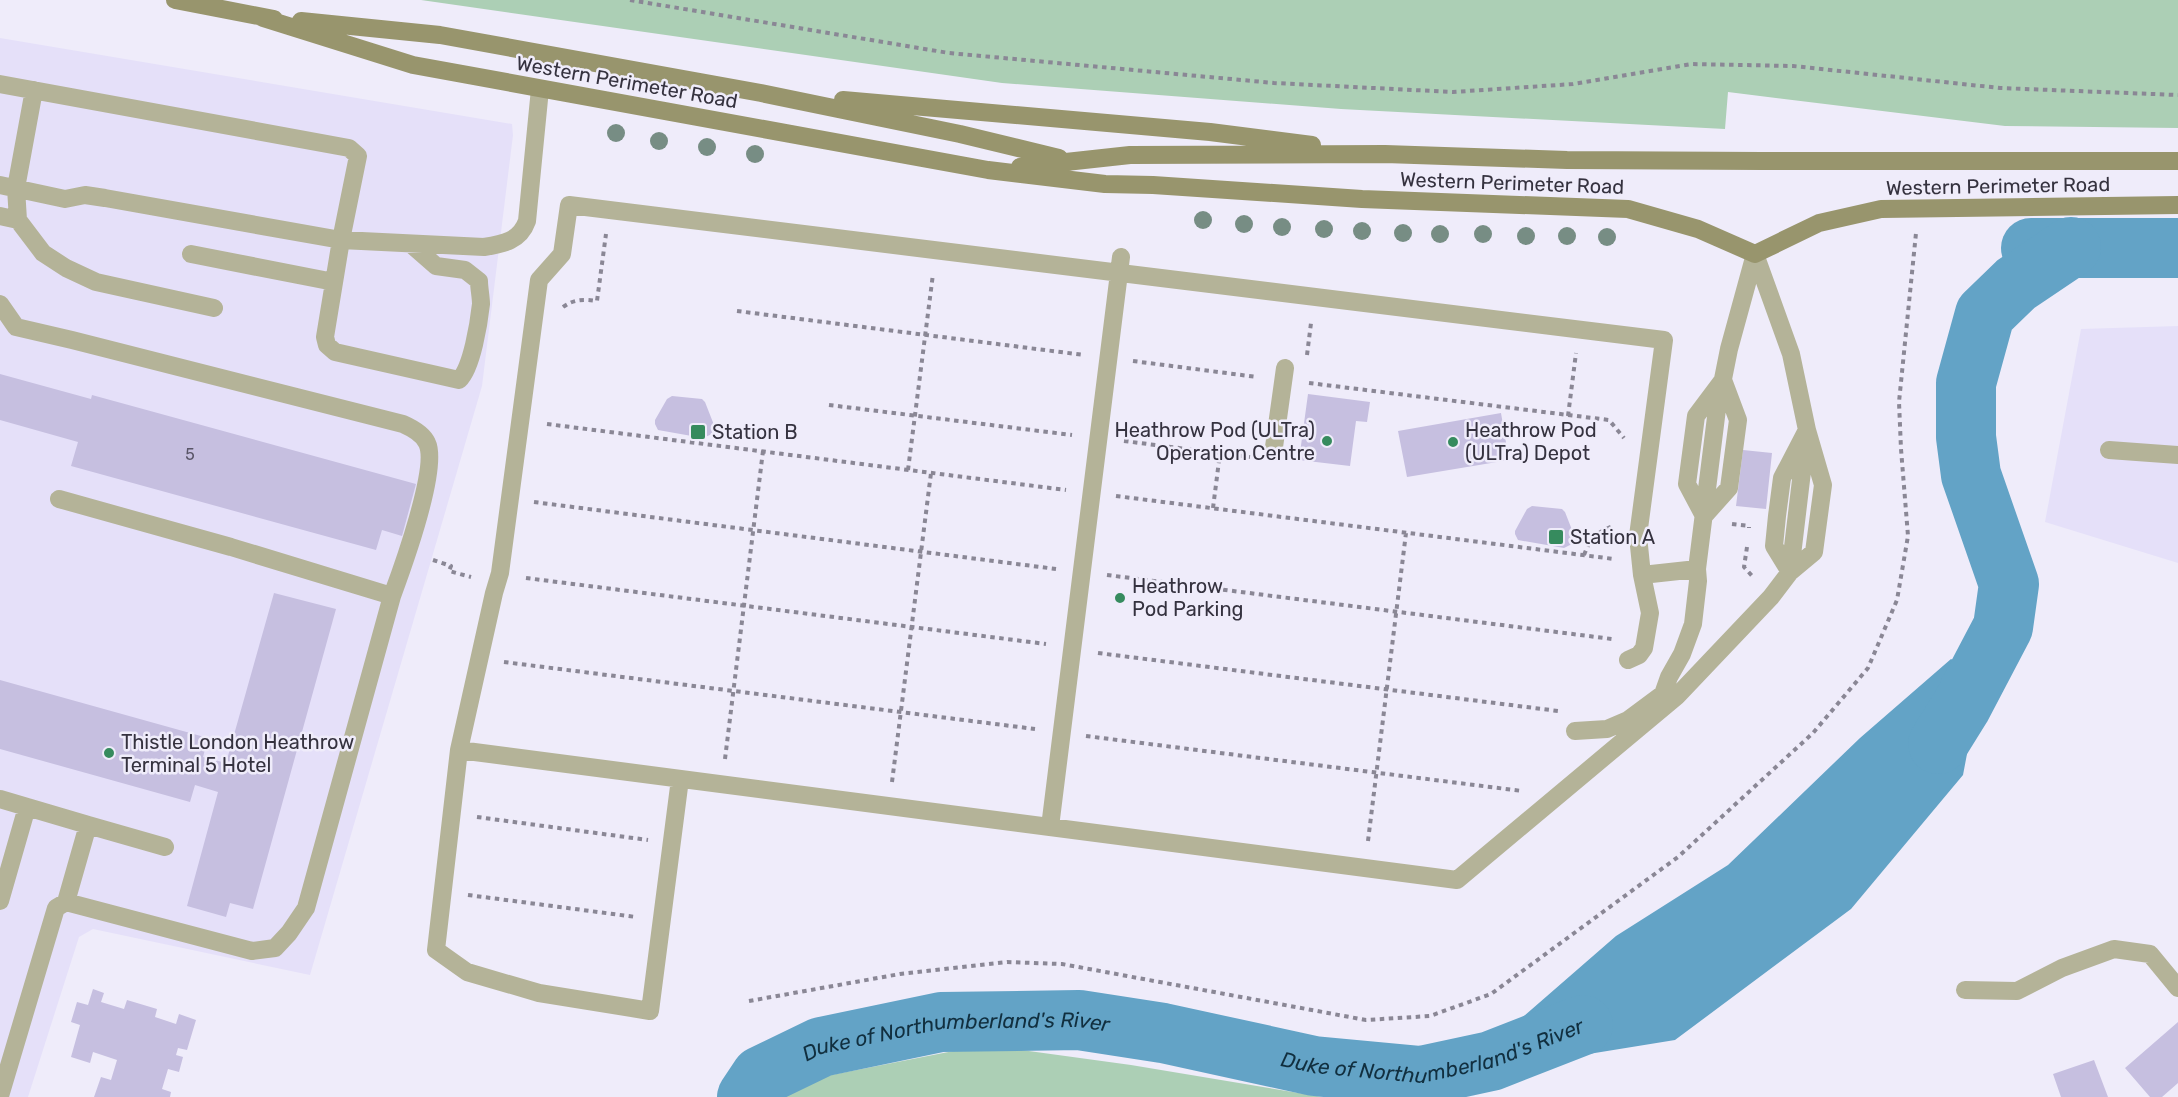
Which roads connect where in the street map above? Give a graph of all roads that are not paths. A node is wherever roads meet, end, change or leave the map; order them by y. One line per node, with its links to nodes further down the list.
1 (175, 0): 2 (street, Western Perimeter Road)
2 (263, 18): 4 (street, Western Perimeter Road); 6 (street, Western Perimeter Road)
3 (0, 84): 5 (lane)
4 (540, 89): 10 (street, Western Perimeter Road); 17 (lane)
5 (34, 90): 12 (lane); 16 (lane)
6 (761, 93): 7 (street, Western Perimeter Road); 9 (street, Western Perimeter Road)
7 (1385, 154): 8 (street, Western Perimeter Road); 9 (street, Western Perimeter Road)
8 (2178, 161)
9 (1073, 162): 10 (street, Western Perimeter Road); 11 (street, Western Perimeter Road)
10 (988, 170): 11 (street, Western Perimeter Road)
11 (1153, 185): 19 (street, Western Perimeter Road)
12 (8, 186): 15 (lane); 16 (lane)
13 (2178, 205): 19 (street, Western Perimeter Road)
14 (0, 216): 15 (lane)
15 (18, 220): 23 (lane)
16 (341, 240): 17 (lane); 21 (lane)
17 (412, 245): 21 (lane)
18 (191, 254): 21 (lane)
19 (1755, 254): 29 (lane); 39 (lane)
20 (1120, 265): 30 (lane); 34 (lane); 39 (lane)
21 (334, 282)
22 (0, 304): 31 (lane)
23 (214, 308)
24 (1284, 374): 25 (lane)
25 (1274, 447)
26 (2109, 450): 27 (lane)
27 (2178, 455)
28 (60, 499): 31 (lane)
29 (1697, 568): 30 (lane); 33 (lane)
30 (1642, 575): 32 (lane)
31 (392, 596): 42 (lane)
32 (1628, 660)
33 (1575, 731)
34 (459, 750): 35 (lane); 35 (lane)
35 (680, 779): 39 (lane)
36 (0, 800): 37 (lane)
37 (27, 807): 38 (lane); 41 (lane)
38 (88, 825): 40 (lane); 42 (lane)
39 (1050, 827)
40 (165, 847)
41 (0, 901)
42 (66, 902): 45 (lane)
43 (2178, 988): 44 (lane)
44 (1965, 990)
45 (0, 1096)

